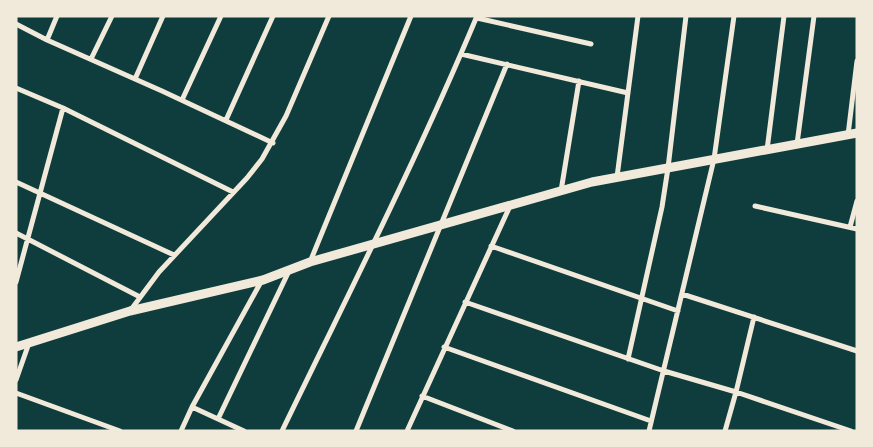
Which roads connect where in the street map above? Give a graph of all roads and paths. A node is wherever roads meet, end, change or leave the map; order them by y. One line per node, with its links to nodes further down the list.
1 (57, 16): 15 (street)
2 (112, 16): 18 (street)
3 (163, 16): 21 (street)
4 (221, 16): 25 (street)
5 (272, 16): 27 (street)
6 (328, 16): 29 (street)
7 (411, 16): 50 (street)
8 (638, 16): 24 (street)
9 (686, 16): 33 (street)
10 (734, 16): 32 (street)
11 (784, 16): 31 (street)
12 (814, 16): 30 (street)
13 (477, 17): 16 (street); 17 (street)
14 (16, 24): 15 (street)
15 (47, 40): 18 (street)
16 (591, 44)
17 (461, 54): 20 (street); 47 (street)
18 (91, 60): 21 (street)
19 (857, 61): 28 (street)
20 (507, 64): 22 (street); 42 (street)
21 (135, 78): 25 (street)
22 (579, 81): 24 (street); 36 (street)
23 (16, 88): 26 (street)
24 (628, 92): 34 (street)
25 (182, 100): 27 (street)
26 (63, 108): 37 (street); 38 (street)
27 (226, 120): 29 (street)
28 (852, 134): 30 (street)
29 (272, 143): 37 (street)
30 (797, 144): 31 (street)
31 (767, 150): 32 (street)
32 (714, 160): 33 (street); 54 (street)
33 (668, 168): 34 (street); 56 (street)
34 (616, 178): 36 (street)
35 (16, 182): 38 (street)
36 (561, 191): 40 (street)
37 (233, 192): 49 (street)
38 (40, 194): 46 (street); 49 (street)
39 (857, 201): 43 (street)
40 (510, 205): 42 (street); 48 (street)
41 (755, 206): 43 (street)
42 (441, 226): 47 (street); 79 (street)
43 (850, 227): 44 (street)
44 (857, 229)
45 (16, 233): 46 (street)
46 (29, 238): 53 (street); 55 (street)
47 (373, 244): 50 (street); 78 (street)
48 (491, 246): 56 (street); 57 (street)
49 (174, 255): 55 (street)
50 (310, 262): 51 (street)
51 (290, 270): 52 (street); 72 (street)
52 (262, 280): 58 (street); 71 (street)
53 (16, 282)
54 (682, 294): 59 (street); 60 (street)
55 (140, 297): 58 (street)
56 (642, 299): 59 (street); 65 (street)
57 (465, 302): 63 (street); 65 (street)
58 (130, 311): 61 (street)
59 (678, 312): 66 (street)
60 (754, 317): 64 (street); 68 (street)
61 (29, 343): 62 (street); 67 (street)
62 (16, 346)
63 (444, 347): 70 (street); 73 (street)
64 (857, 351)
65 (628, 359): 66 (street)
66 (664, 371): 68 (street); 73 (street)
67 (16, 380)
68 (736, 392): 83 (street); 84 (street)
69 (16, 393): 75 (street)
70 (422, 396): 80 (street); 81 (street)
71 (192, 407): 72 (street); 76 (street)
72 (218, 419): 74 (street)
73 (652, 421): 82 (street)
74 (234, 429): 77 (street)
75 (120, 431)
76 (181, 431)
77 (244, 431)
78 (282, 431)
79 (356, 431)
80 (407, 431)
81 (513, 431)
82 (649, 431)
83 (725, 431)
84 (851, 431)

